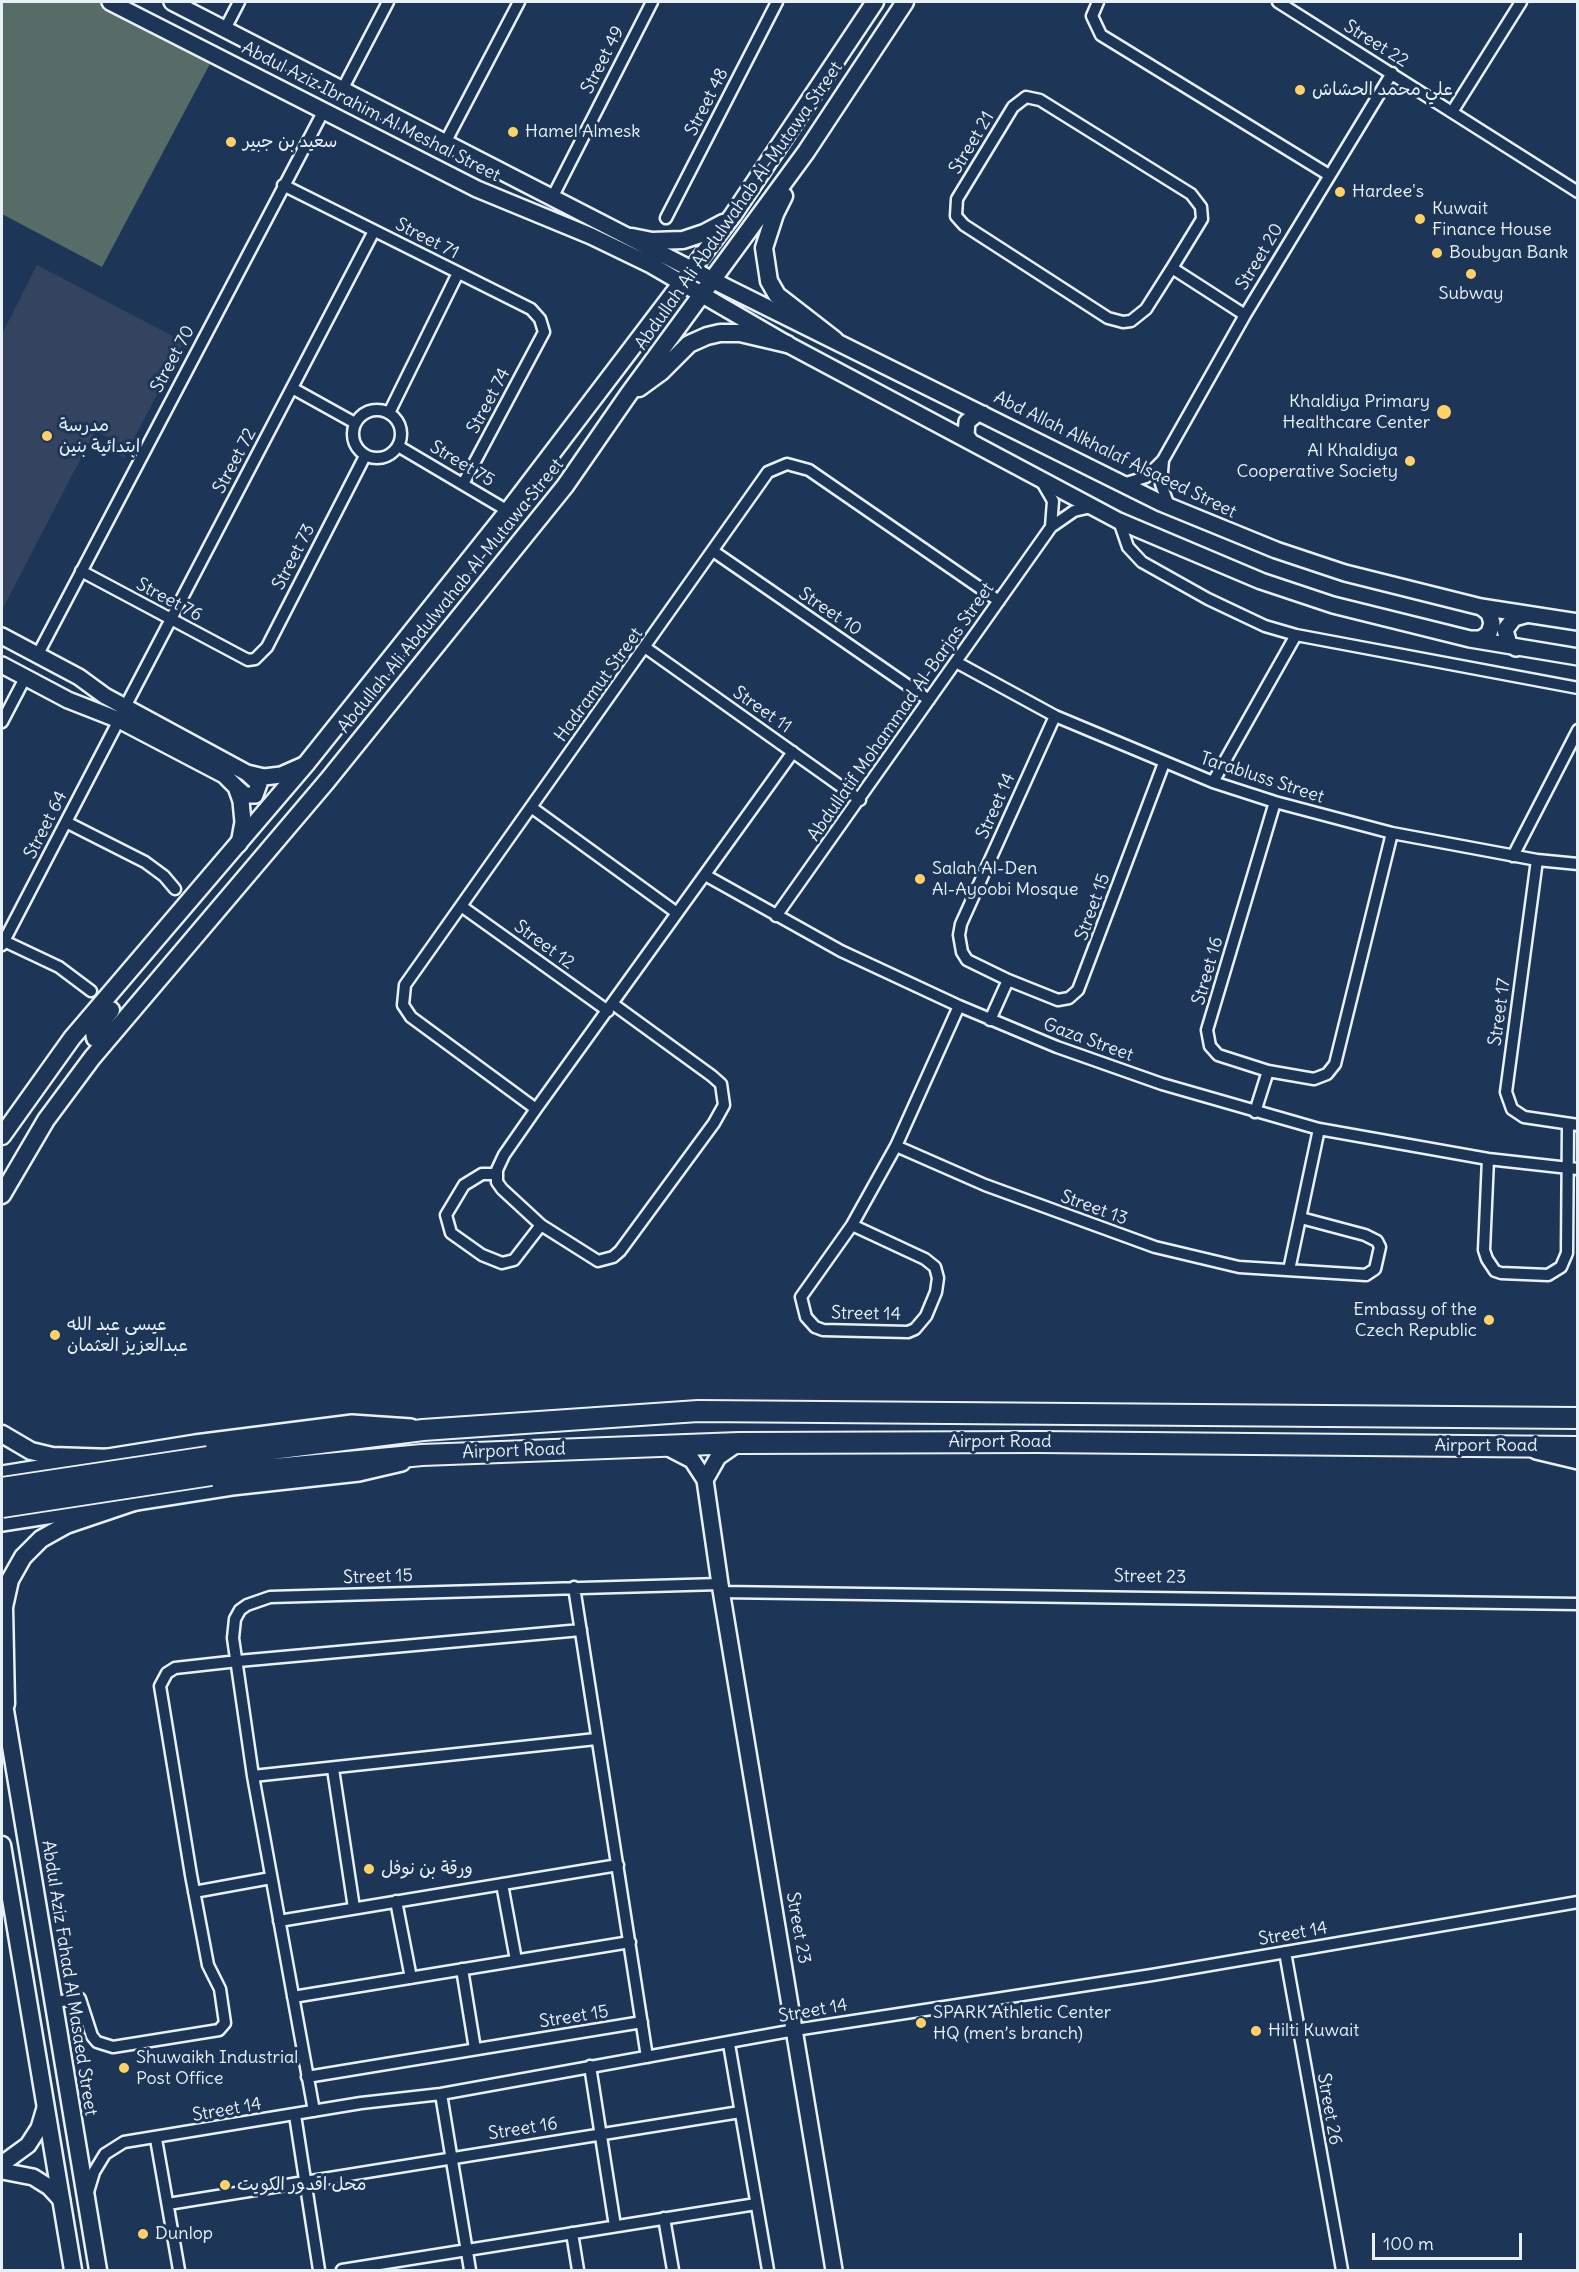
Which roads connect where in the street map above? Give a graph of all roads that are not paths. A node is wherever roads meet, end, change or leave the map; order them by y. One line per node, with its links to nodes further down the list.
1 (110, 2): 17 (main road, Abdul Aziz Ibrahim Al Meshal Street)
2 (172, 2): 13 (main road, Abdul Aziz Ibrahim Al Meshal Street)
3 (239, 2): 13 (street)
4 (388, 2): 18 (street)
5 (519, 2): 22 (street)
6 (652, 2): 29 (street, Street 49)
7 (777, 2): 31 (street, Street 48)
8 (875, 2): 30 (main road, Abdullah Ali Abdulwahab Al-Mutawa Street)
9 (905, 2): 23 (main road, Abdullah Ali Abdulwahab Al-Mutawa Street)
10 (1098, 2): 25 (street)
11 (1278, 2): 16 (street, Street 22)
12 (1521, 2): 21 (street)
13 (225, 29): 14 (main road, Abdul Aziz Ibrahim Al Meshal Street)
14 (277, 56): 15 (main road, Abdul Aziz Ibrahim Al Meshal Street); 17 (main road)
15 (304, 70): 18 (main road, Abdul Aziz Ibrahim Al Meshal Street); 19 (main road)
16 (1392, 74): 21 (street, Street 22); 25 (street, Street 20)
17 (264, 81): 19 (main road, Abdul Aziz Ibrahim Al Meshal Street)
18 (342, 90): 22 (main road, Abdul Aziz Ibrahim Al Meshal Street)
19 (291, 96): 20 (main road, Abdul Aziz Ibrahim Al Meshal Street)
20 (323, 112): 26 (street, Street 70); 27 (main road, Abdul Aziz Ibrahim Al Meshal Street)
21 (1452, 112): 28 (street, Street 22)
22 (445, 143): 24 (main road, Abdul Aziz Ibrahim Al Meshal Street)
23 (806, 153): 37 (main road, Abdullah Ali Abdulwahab Al-Mutawa Street); 42 (main road)
24 (489, 165): 27 (main road); 29 (main road, Abdul Aziz Ibrahim Al Meshal Street)
25 (1329, 175): 40 (street, Street 20)
26 (283, 185): 32 (street, Street 71); 62 (street, Street 70)
27 (477, 189): 38 (main road, Abdul Aziz Ibrahim Al Meshal Street)
28 (1578, 192)
29 (552, 198): 33 (main road, Abdul Aziz Ibrahim Al Meshal Street)
30 (733, 215): 33 (main road); 34 (main road, Abdullah Ali Abdulwahab Al-Mutawa Street)
31 (666, 218)
32 (374, 231): 36 (street, Street 71); 44 (street, Street 72)
33 (632, 237): 34 (main road, Abdul Aziz Ibrahim Al Meshal Street)
34 (692, 268): 37 (main road, Abd Allah Alkhalaf Alsaeed Street); 38 (main road, Abdullah Ali Abdulwahab Al-Mutawa Street)
35 (1172, 268): 35 (street, Street 21); 40 (street)
36 (458, 273): 41 (street, Street 71); 46 (street)
37 (713, 280): 39 (main road, Abdullah Ali Abdulwahab Al-Mutawa Street); 42 (main road, Abd Allah Alkhalaf Alsaeed Street)
38 (681, 282): 39 (main road); 58 (main road, Abdullah Ali Abdulwahab Al-Mutawa Street)
39 (702, 295): 43 (main road); 45 (main road, Abdullah Ali Abdulwahab Al-Mutawa Street)
40 (1245, 315): 52 (street, Street 20)
41 (544, 332): 54 (street, Street 74)
42 (835, 340): 47 (main road, Abd Allah Alkhalaf Alsaeed Street)
43 (787, 344): 45 (main road); 49 (main road)
44 (292, 388): 48 (street); 66 (street, Street 72)
45 (628, 395): 114 (main road, Abdullah Ali Abdulwahab Al-Mutawa Street)
46 (388, 413): 48 (street); 50 (street)
47 (983, 414): 49 (main road); 55 (main road, Abd Allah Alkhalaf Alsaeed Street)
48 (355, 423): 51 (street)
49 (969, 441): 53 (main road)
50 (398, 446): 51 (street); 54 (street, Street 75)
51 (365, 456): 75 (street, Street 73)
52 (1163, 460): 55 (street, Street 20); 56 (street, Street 20)
53 (1042, 481): 57 (main road); 60 (street)
54 (463, 484): 58 (street, Street 75)
55 (1122, 484): 56 (main road, Abd Allah Alkhalaf Alsaeed Street)
56 (1169, 506): 64 (main road, Abd Allah Alkhalaf Alsaeed Street)
57 (1091, 507): 59 (main road); 60 (street, Abdullatif Mohammad Al-Barjas Street)
58 (508, 511): 89 (main road, Abdullah Ali Abdulwahab Al-Mutawa Street)
59 (1119, 520): 68 (street); 70 (main road)
60 (1051, 527): 63 (street, Abdullatif Mohammad Al-Barjas Street)
61 (713, 551): 63 (street, Hadramut Street); 71 (street, Hadramut Street); 82 (street, Street 10)
62 (81, 571): 66 (street, Street 76); 73 (street, Street 70)
63 (999, 602): 76 (street, Abdullatif Mohammad Al-Barjas Street)
64 (1481, 607): 65 (main road, Abd Allah Alkhalaf Alsaeed Street); 70 (main road)
65 (1525, 615): 67 (main road, Abd Allah Alkhalaf Alsaeed Street); 72 (main road)
66 (170, 620): 75 (street, Street 76); 83 (street, Street 72)
67 (1578, 622)
68 (1296, 635): 80 (street); 91 (street)
69 (2, 636): 73 (main road)
70 (1470, 639): 72 (main road)
71 (646, 648): 87 (street, Street 11); 95 (street, Hadramut Street)
72 (1516, 648): 74 (main road)
73 (38, 654): 78 (main road)
74 (1578, 657)
75 (243, 658)
76 (956, 662): 82 (street, Abdullatif Mohammad Al-Barjas Street); 84 (street, Tarabluss Street)
77 (2, 665): 79 (main road)
78 (79, 677): 81 (main road); 83 (main road)
79 (25, 678): 81 (main road); 85 (street)
80 (1578, 688)
81 (68, 700): 83 (main road)
82 (929, 700): 93 (street, Abdullatif Mohammad Al-Barjas Street)
83 (122, 714): 90 (main road); 92 (main road); 96 (street, Street 64)
84 (1055, 716): 88 (street, Tarabluss Street); 109 (street, Street 14)
85 (2, 722)
86 (1578, 730): 99 (street)
87 (793, 752): 93 (street, Street 11); 102 (street)
88 (1164, 763): 91 (street, Tarabluss Street); 109 (street, Street 15)
89 (306, 764): 90 (main road); 98 (main road, Abdullah Ali Abdulwahab Al-Mutawa Street)
90 (247, 773): 92 (main road)
91 (1213, 782): 94 (street, Tarabluss Street)
92 (236, 788): 98 (main road)
93 (860, 800): 106 (street, Abdullatif Mohammad Al-Barjas Street)
94 (1275, 802): 97 (street, Tarabluss Street); 115 (street, Street 16)
95 (531, 807): 104 (street, Hadramut Street); 105 (street)
96 (66, 822): 103 (street); 108 (street, Street 64)
97 (1392, 833): 99 (street, Tarabluss Street); 115 (street)
98 (239, 845): 107 (main road, Abdullah Ali Abdulwahab Al-Mutawa Street)
99 (1513, 856): 100 (street, Tarabluss Street)
100 (1537, 860): 101 (street, Tarabluss Street); 118 (street, Street 17)
101 (1578, 864)
102 (705, 875): 105 (street); 106 (street, Gaza Street)
103 (175, 889)
104 (461, 906): 112 (street, Street 12); 116 (street, Hadramut Street)
105 (677, 913): 112 (street)
106 (776, 916): 111 (street, Gaza Street)
107 (173, 921): 114 (main road); 120 (main road, Abdullah Ali Abdulwahab Al-Mutawa Street)
108 (3, 943): 110 (street)
109 (1008, 980): 113 (street)
110 (91, 991)
111 (958, 1006): 113 (street, Gaza Street); 121 (street, Street 14)
112 (611, 1008): 116 (street); 127 (street)
113 (990, 1020): 117 (street, Gaza Street)
114 (104, 1043): 125 (main road, Abdullah Ali Abdulwahab Al-Mutawa Street)
115 (1268, 1071): 117 (street)
116 (536, 1109): 124 (street)
117 (1255, 1112): 119 (street, Gaza Street)
118 (1573, 1125): 123 (street)
119 (1319, 1129): 122 (street, Gaza Street); 126 (street)
120 (2, 1136)
121 (896, 1146): 128 (street, Street 14); 129 (street, Street 13)
122 (1488, 1159): 123 (street, Gaza Street); 123 (street)
123 (1572, 1169)
124 (496, 1174): 127 (street); 127 (street)
125 (2, 1195)
126 (1301, 1218): 129 (street); 129 (street, Street 13)
127 (541, 1225)
128 (852, 1225): 128 (street, Street 14)
129 (1289, 1270)
130 (1188, 1415): 131 (highway, Airport Road); 132 (highway, Airport Road); 134 (highway)
131 (1578, 1418)
132 (423, 1430): 140 (main road, Airport Road); 142 (highway, Airport Road)
133 (2, 1434): 140 (main road)
134 (1037, 1442): 135 (highway, Airport Road); 137 (highway, Airport Road)
135 (739, 1443): 136 (highway, Airport Road); 145 (main road)
136 (663, 1445): 139 (highway, Airport Road); 145 (main road)
137 (1521, 1447): 138 (highway, Airport Road); 141 (main road)
138 (1578, 1447)
139 (422, 1455): 142 (highway, Airport Road); 147 (main road, Airport Road)
140 (113, 1458): 143 (main road, Airport Road)
141 (1578, 1461)
142 (210, 1466): 146 (highway, Airport Road, bridge); 148 (highway, Airport Road, bridge)
143 (26, 1470): 144 (main road, Airport Road); 149 (main road)
144 (2, 1474)
145 (705, 1480): 152 (main road, Street 23)
146 (2, 1488)
147 (137, 1501): 149 (main road, Airport Road); 157 (main road)
148 (2, 1507)
149 (37, 1517): 150 (main road, Airport Road)
150 (2, 1522)
151 (574, 1587): 152 (street, Street 15); 154 (street); 155 (street, Street 15)
152 (721, 1588): 153 (street, Street 23); 180 (main road, Street 23)
153 (1578, 1604)
154 (581, 1630): 155 (street); 158 (street)
155 (238, 1661): 160 (street, Street 15); 165 (street)
156 (2, 1692): 157 (main road, Abdul Aziz Fahad Al Masaed Street)
157 (7, 1729): 170 (main road, Abdul Aziz Fahad Al Masaed Street)
158 (596, 1738): 159 (street); 162 (street)
159 (333, 1769): 160 (street); 168 (street)
160 (253, 1776): 163 (street, Street 15)
161 (2, 1845): 171 (main road)
162 (618, 1865): 164 (street); 172 (street)
163 (271, 1878): 165 (street); 169 (street, Street 15)
164 (502, 1884): 166 (street); 174 (street)
165 (194, 1892): 178 (street)
166 (396, 1901): 168 (street); 176 (street)
167 (1578, 1902): 173 (street, Street 14)
168 (354, 1908): 169 (street)
169 (279, 1921): 177 (street, Street 15)
170 (39, 1930): 171 (main road); 178 (main road, Abdul Aziz Fahad Al Masaed Street)
171 (16, 1935): 187 (main road)
172 (630, 1942): 174 (street); 179 (street)
173 (1285, 1952): 180 (street, Street 14); 216 (street, Street 26)
174 (516, 1960): 175 (street)
175 (462, 1969): 176 (street); 182 (street)
176 (411, 1978): 177 (street)
177 (293, 1997): 185 (street, Street 15)
178 (51, 2002): 197 (main road, Abdul Aziz Fahad Al Masaed Street)
179 (642, 2022): 182 (street, Street 15); 183 (street)
180 (795, 2030): 181 (street, Street 14); 215 (main road, Street 23)
181 (729, 2044): 183 (street, Street 14); 189 (street)
182 (475, 2049): 185 (street, Street 15)
183 (648, 2057): 184 (street, Street 14)
184 (590, 2066): 186 (street, Street 14); 191 (street)
185 (307, 2077): 188 (street, Street 15)
186 (441, 2094): 188 (street, Street 14); 193 (street)
187 (45, 2108): 194 (main road); 198 (main road)
188 (314, 2111): 190 (street, Street 14)
189 (740, 2112): 191 (street, Street 16); 200 (street)
190 (295, 2115): 192 (street, Street 14); 196 (street)
191 (601, 2134): 193 (street, Street 16); 202 (street)
192 (156, 2139): 197 (street, Street 14); 199 (street)
193 (451, 2157): 196 (street, Street 16); 204 (street)
194 (2, 2164)
195 (2, 2172): 198 (main road)
196 (305, 2182): 199 (street, Street 16); 209 (street)
197 (86, 2197): 207 (main road, Abdul Aziz Fahad Al Masaed Street)
198 (62, 2201): 206 (main road)
199 (168, 2204): 208 (street)
200 (756, 2204): 201 (street); 214 (street)
201 (664, 2218): 202 (street); 213 (street)
202 (615, 2226): 203 (street)
203 (572, 2233): 204 (street); 212 (street)
204 (466, 2249): 205 (street); 211 (street)
205 (366, 2269): 210 (street)
206 (73, 2271)
207 (98, 2271)
208 (179, 2271)
209 (319, 2271)
210 (342, 2271)
211 (470, 2271)
212 (578, 2271)
213 (673, 2271)
214 (768, 2271)
215 (834, 2271)
216 (1341, 2271)

